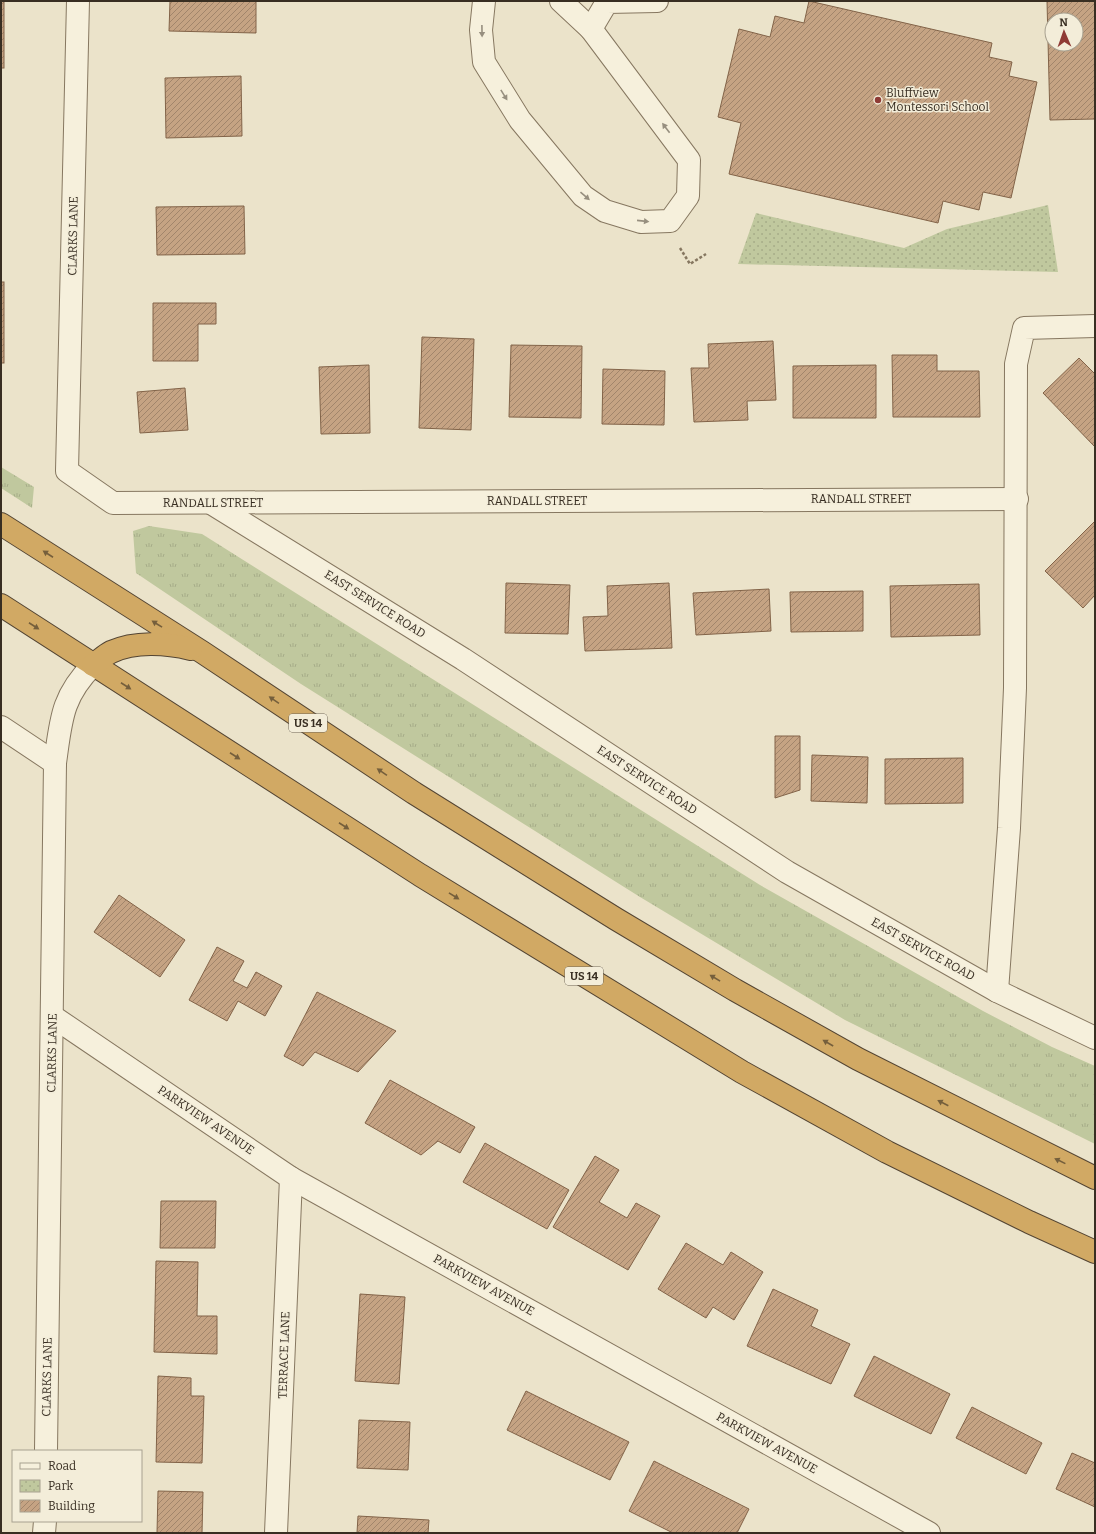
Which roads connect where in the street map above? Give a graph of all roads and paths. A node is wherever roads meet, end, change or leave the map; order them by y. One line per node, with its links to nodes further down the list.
1 (78, 1): 9 (street, CLARKS LANE)
2 (484, 1): 5 (street, one-way to 5)
3 (561, 1): 5 (street)
4 (657, 1): 5 (street)
5 (591, 29)
6 (680, 248): 7 (path)
7 (706, 254)
8 (1095, 326): 10 (street)
9 (68, 471): 11 (street, RANDALL STREET)
10 (1017, 499): 11 (street, RANDALL STREET); 18 (street)
11 (211, 503): 18 (street, EAST SERVICE ROAD)
12 (1, 524): 14 (highway, US 14, one-way to 12)
13 (1, 605): 15 (highway, US 14, one-way to 15)
14 (202, 652): 15 (highway); 22 (highway, US 14, one-way to 14)
15 (93, 665): 17 (street, CLARKS LANE); 23 (highway, US 14, one-way to 23)
16 (1, 727): 17 (street)
17 (55, 763): 19 (street, CLARKS LANE)
18 (997, 991): 20 (street, EAST SERVICE ROAD)
19 (52, 1016): 21 (street, PARKVIEW AVENUE); 24 (street, CLARKS LANE)
20 (1095, 1038)
21 (291, 1178): 27 (street, TERRACE LANE); 28 (street, PARKVIEW AVENUE)
22 (1095, 1178)
23 (1095, 1252)
24 (46, 1450)
25 (44, 1522): 26 (street)
26 (44, 1533)
27 (276, 1533)
28 (929, 1533)

